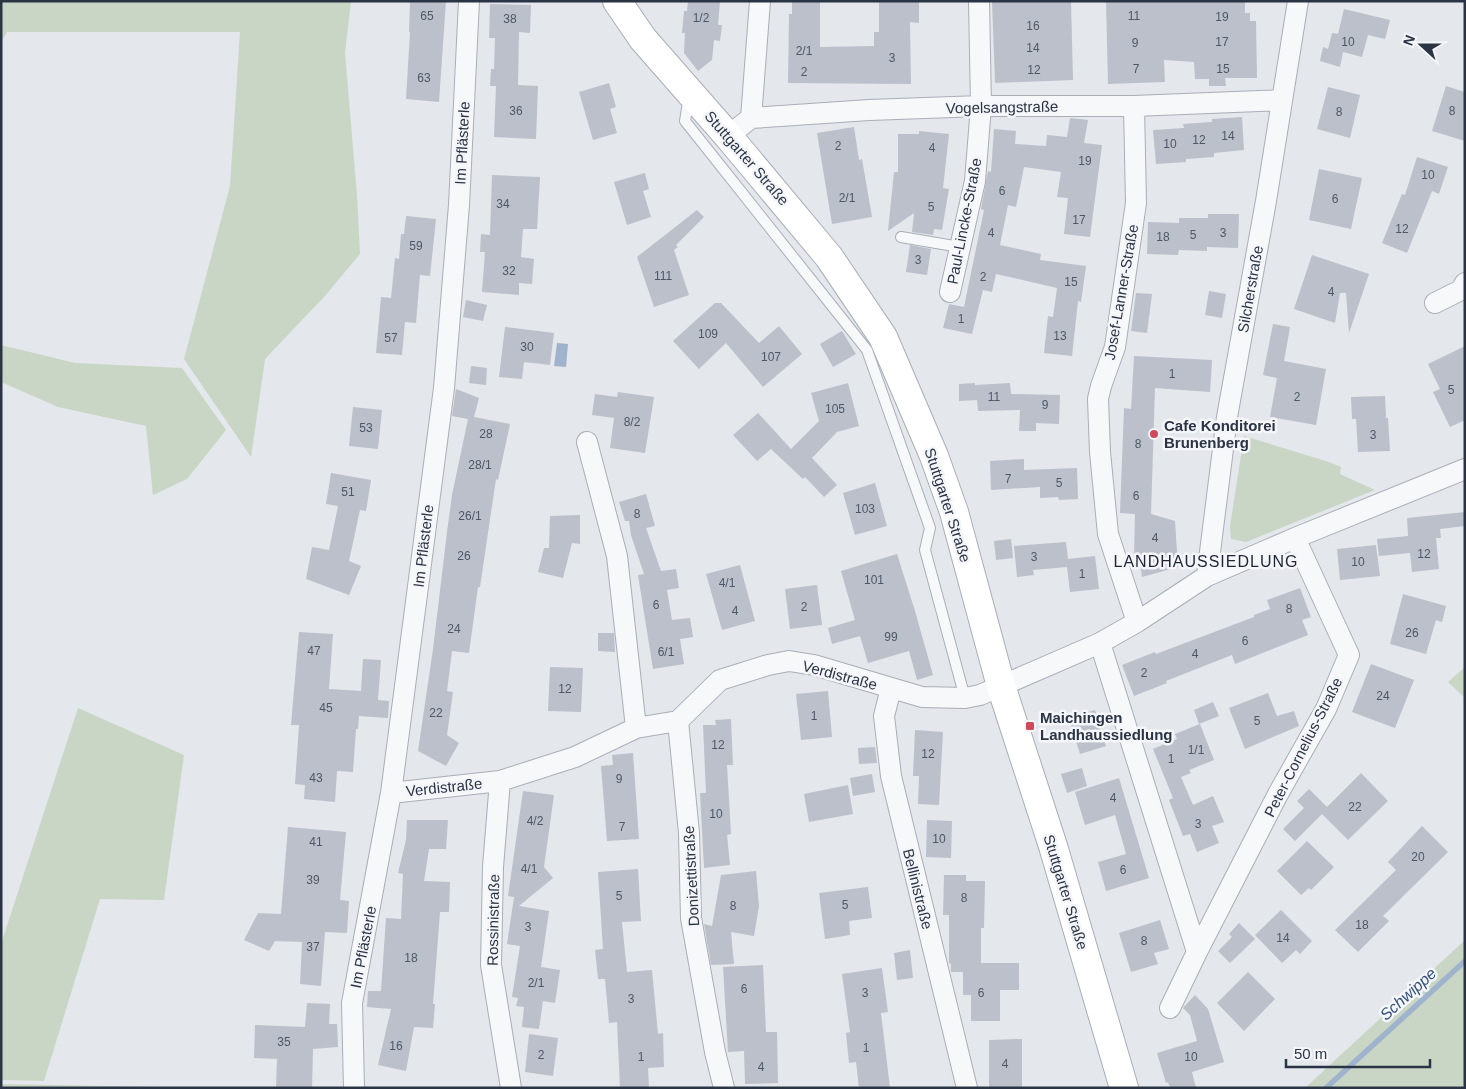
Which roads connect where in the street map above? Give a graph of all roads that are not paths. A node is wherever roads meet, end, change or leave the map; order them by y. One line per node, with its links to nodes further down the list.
1 (469, 1): 31 (street, Im Pflästerle)
2 (617, 1): 6 (main road, Stuttgarter Straße)
3 (760, 1): 10 (street)
4 (979, 1): 8 (street, Paul-Lincke-Straße)
5 (1298, 1): 7 (street, Silcherstraße)
6 (690, 93): 11 (main road, Stuttgarter Straße); 20 (lane)
7 (1282, 100): 9 (street, Vogelsangstraße); 22 (street, Silcherstraße)
8 (981, 106): 9 (street, Vogelsangstraße); 10 (street, Vogelsangstraße); 13 (street, Paul-Lincke-Straße)
9 (1134, 106): 23 (street, Josef-Lanner-Straße)
10 (751, 118): 11 (street)
11 (728, 136): 19 (main road, Stuttgarter Straße)
12 (901, 237): 13 (lane)
13 (960, 248): 15 (street, Paul-Lincke-Straße)
14 (1465, 283): 16 (street)
15 (950, 292)
16 (1435, 303)
17 (587, 442): 29 (street)
18 (1465, 469): 21 (street, Verdistraße)
19 (947, 515): 20 (lane); 25 (main road, Stuttgarter Straße)
20 (930, 528): 27 (lane)
21 (1295, 538): 22 (street, Verdistraße); 32 (street, Peter-Cornelius-Straße)
22 (1206, 576): 23 (street, Verdistraße)
23 (1137, 622): 24 (street, Verdistraße)
24 (1100, 643): 25 (street, Verdistraße); 32 (street)
25 (1001, 686): 27 (street, Verdistraße); 38 (main road, Stuttgarter Straße)
26 (891, 688): 27 (street, Verdistraße); 28 (street, Verdistraße); 37 (street, Bellinistraße)
27 (965, 698)
28 (678, 721): 29 (street, Verdistraße); 36 (street, Donizettistraße)
29 (636, 728): 30 (street, Verdistraße)
30 (500, 781): 31 (street, Verdistraße); 35 (street, Rossinistraße)
31 (391, 793): 34 (street, Im Pflästerle)
32 (1197, 952): 33 (street, Peter-Cornelius-Straße)
33 (1170, 1008)
34 (354, 1088)
35 (511, 1088)
36 (724, 1088)
37 (967, 1088)
38 (1124, 1088)

